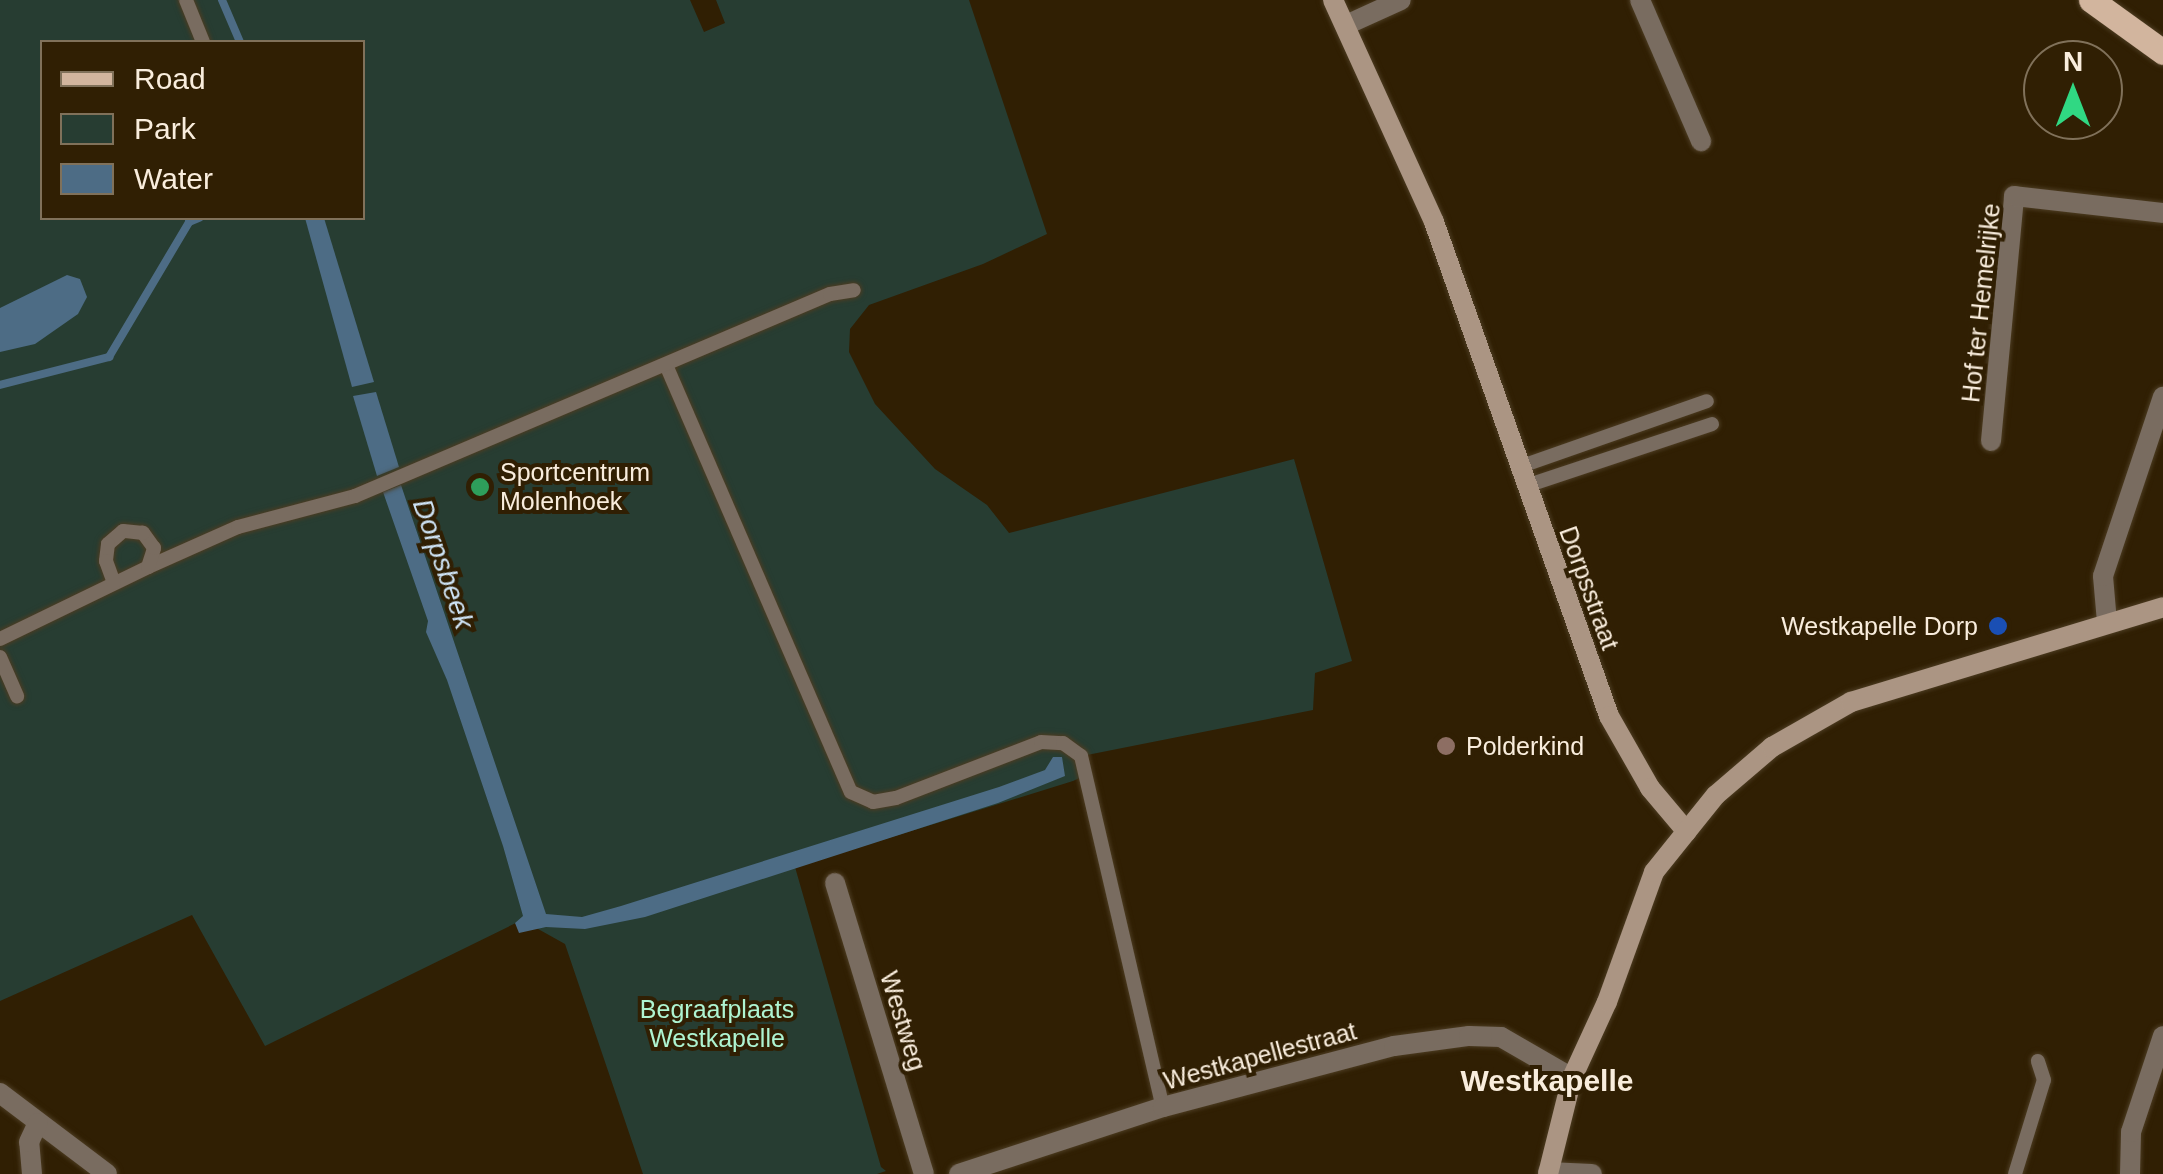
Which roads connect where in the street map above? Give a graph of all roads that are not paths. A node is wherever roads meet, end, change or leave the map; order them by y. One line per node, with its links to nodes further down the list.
1 (186, 0): 7 (lane)
2 (1333, 0): 6 (street, Dorpsstraat)
3 (1401, 0): 6 (street)
4 (1640, 0): 9 (street)
5 (2092, 0): 8 (main road)
6 (1346, 25): 17 (street, Dorpsstraat)
7 (202, 40)
8 (2163, 52)
9 (1701, 141)
10 (2163, 213): 16 (street, Hof ter Hemelrijke)
11 (854, 290): 12 (lane)
12 (666, 365): 18 (lane); 31 (lane)
13 (2163, 397): 21 (street)
14 (1708, 401): 17 (lane)
15 (1712, 424): 17 (lane)
16 (1992, 441)
17 (1523, 476): 25 (street, Dorpsstraat)
18 (148, 567): 19 (lane); 19 (lane)
19 (114, 583): 22 (lane)
20 (2163, 607): 21 (street)
21 (2107, 622): 25 (street)
22 (0, 639)
23 (0, 657): 24 (lane)
24 (17, 696)
25 (1687, 832): 29 (street)
26 (836, 883): 36 (street, Westweg)
27 (2163, 1036): 40 (street)
28 (2038, 1060): 39 (lane)
29 (1572, 1078): 31 (street, Westkapellestraat); 33 (street)
30 (0, 1093): 32 (street)
31 (1163, 1107): 37 (street, Westkapellestraat)
32 (38, 1123): 34 (street); 35 (street)
33 (1548, 1173): 38 (street)
34 (32, 1174)
35 (106, 1174)
36 (924, 1174)
37 (959, 1174)
38 (1592, 1174)
39 (2015, 1174)
40 (2130, 1174)

